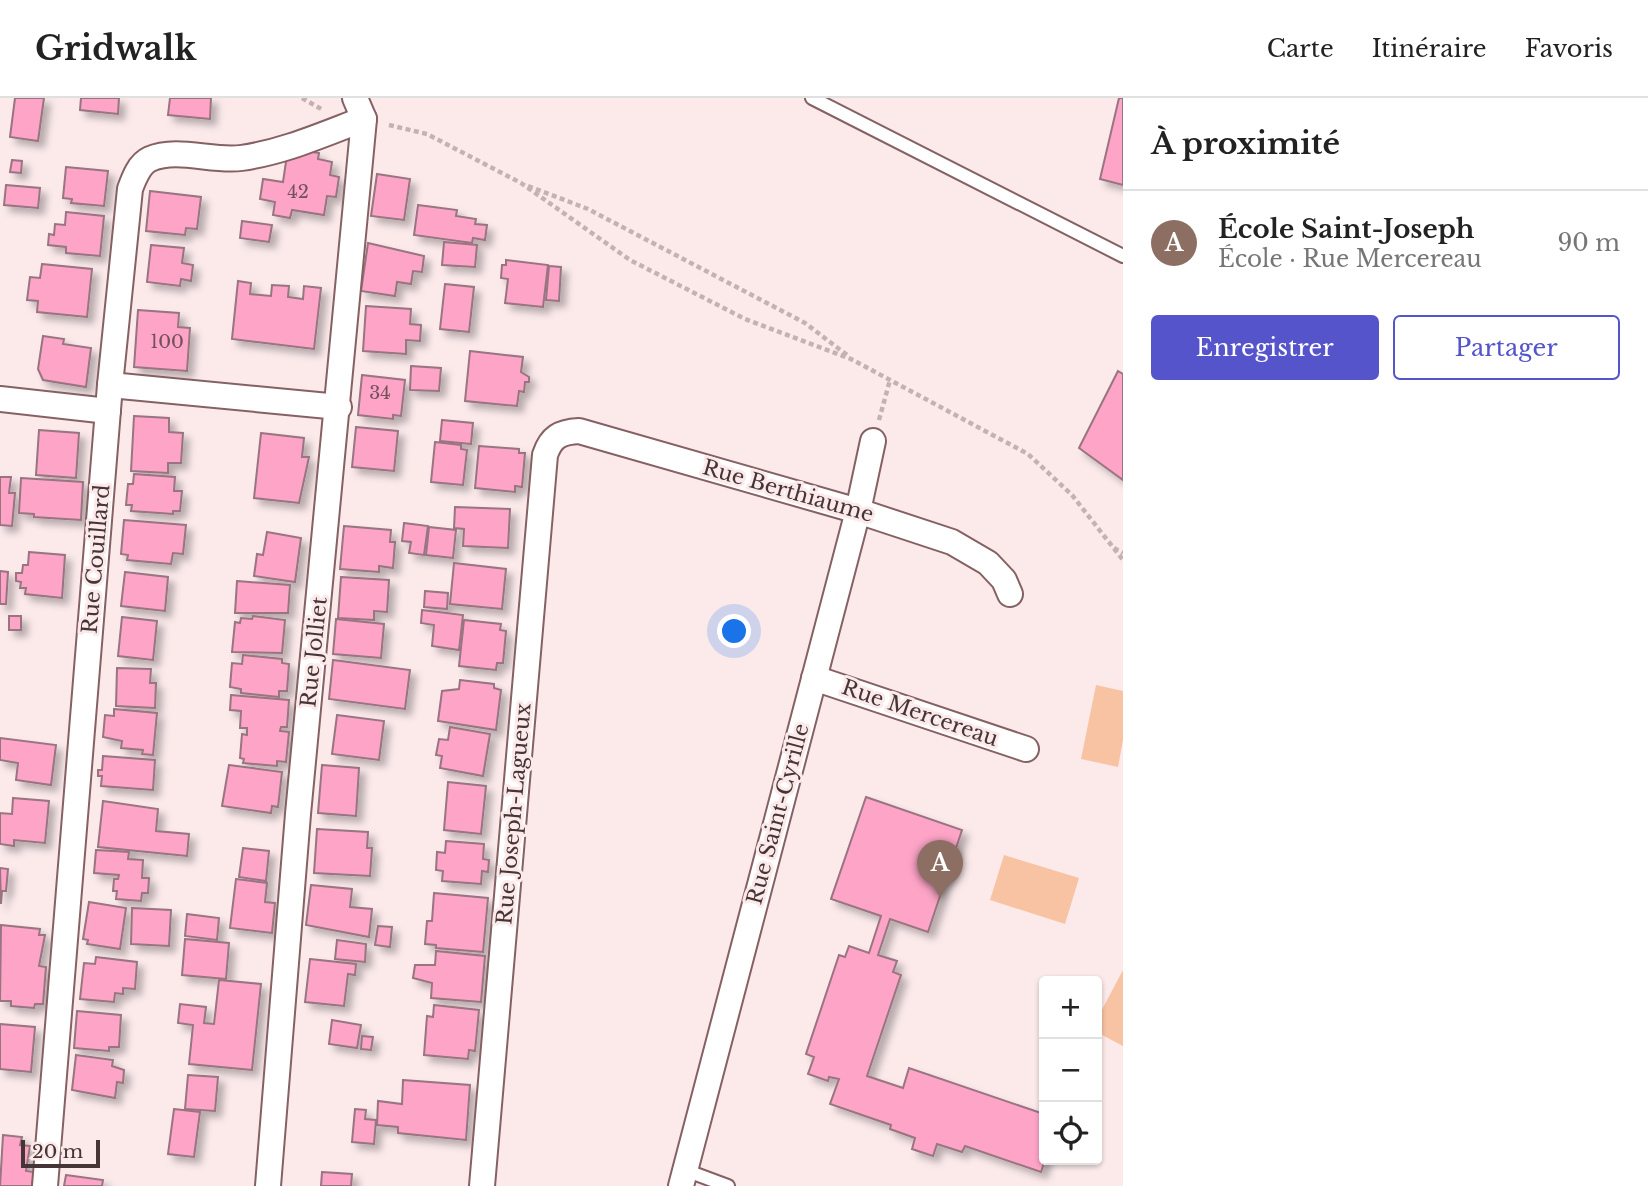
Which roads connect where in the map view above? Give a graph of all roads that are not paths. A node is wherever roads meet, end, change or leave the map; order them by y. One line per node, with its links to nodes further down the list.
1 (811, 98): 3 (lane)
2 (359, 109): 4 (street, Rue Couillard); 6 (street, Rue Jolliet)
3 (1123, 256)
4 (110, 385): 6 (street); 7 (street, Rue Couillard)
5 (0, 399): 7 (street)
6 (339, 407): 16 (street, Rue Jolliet)
7 (108, 411): 15 (street, Rue Couillard)
8 (873, 441): 10 (street, Rue Saint-Cyrille)
9 (549, 443): 10 (street, Rue Berthiaume); 17 (street, Rue Joseph-Lagueux)
10 (858, 510): 11 (street, Rue Berthiaume); 12 (street, Rue Saint-Cyrille)
11 (1010, 594)
12 (814, 678): 13 (street, Rue Mercereau); 14 (street, Rue Saint-Cyrille)
13 (1026, 749)
14 (683, 1178): 18 (lane)
15 (45, 1186)
16 (268, 1186)
17 (482, 1186)
18 (728, 1186)

